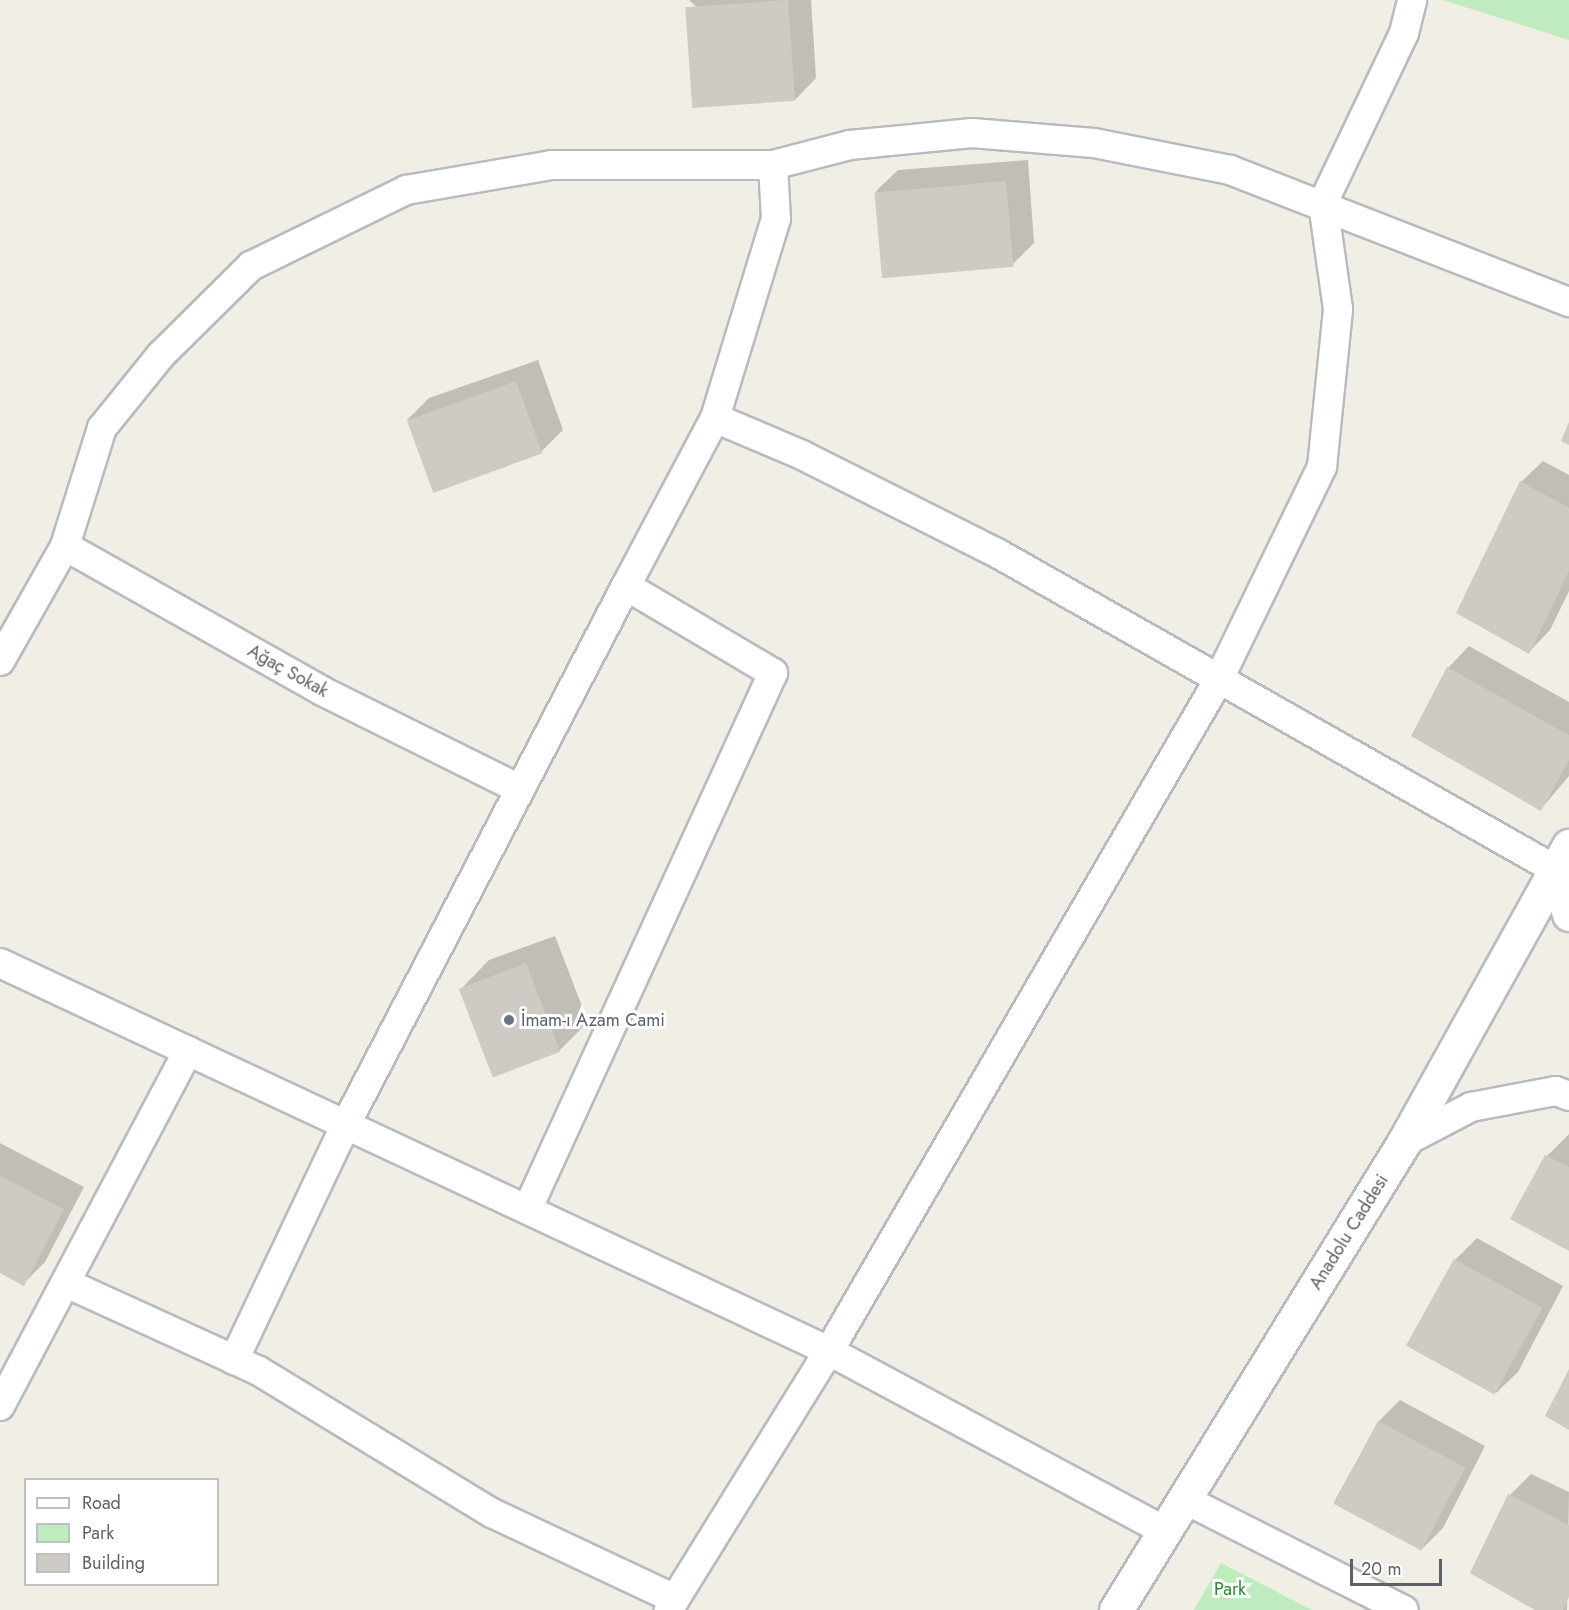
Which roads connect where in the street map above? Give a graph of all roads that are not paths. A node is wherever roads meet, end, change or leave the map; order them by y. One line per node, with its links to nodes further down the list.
1 (1412, 0): 3 (street)
2 (773, 165): 3 (street); 5 (street); 6 (street)
3 (1323, 203): 4 (street); 9 (street)
4 (1569, 302)
5 (715, 418): 7 (street); 9 (street)
6 (64, 546): 8 (street); 10 (street, Ağaç Sokak)
7 (626, 586): 10 (street); 18 (street)
8 (0, 661)
9 (1218, 681): 11 (street); 20 (street)
10 (517, 788): 16 (street)
11 (1562, 858): 12 (street); 17 (street, Anadolu Caddesi)
12 (1569, 914)
13 (0, 963): 14 (street)
14 (188, 1051): 16 (street); 19 (street)
15 (1569, 1096): 17 (street)
16 (346, 1124): 18 (street); 21 (street)
17 (1404, 1142): 23 (street, Anadolu Caddesi)
18 (528, 1208): 20 (street)
19 (66, 1282): 21 (street); 22 (street)
20 (829, 1351): 24 (street); 25 (street)
21 (234, 1360): 25 (street)
22 (0, 1406)
23 (1184, 1499): 24 (street, Anadolu Caddesi); 27 (street)
24 (1164, 1531): 26 (street, Anadolu Caddesi)
25 (672, 1605)
26 (1116, 1610)
27 (1404, 1610)

